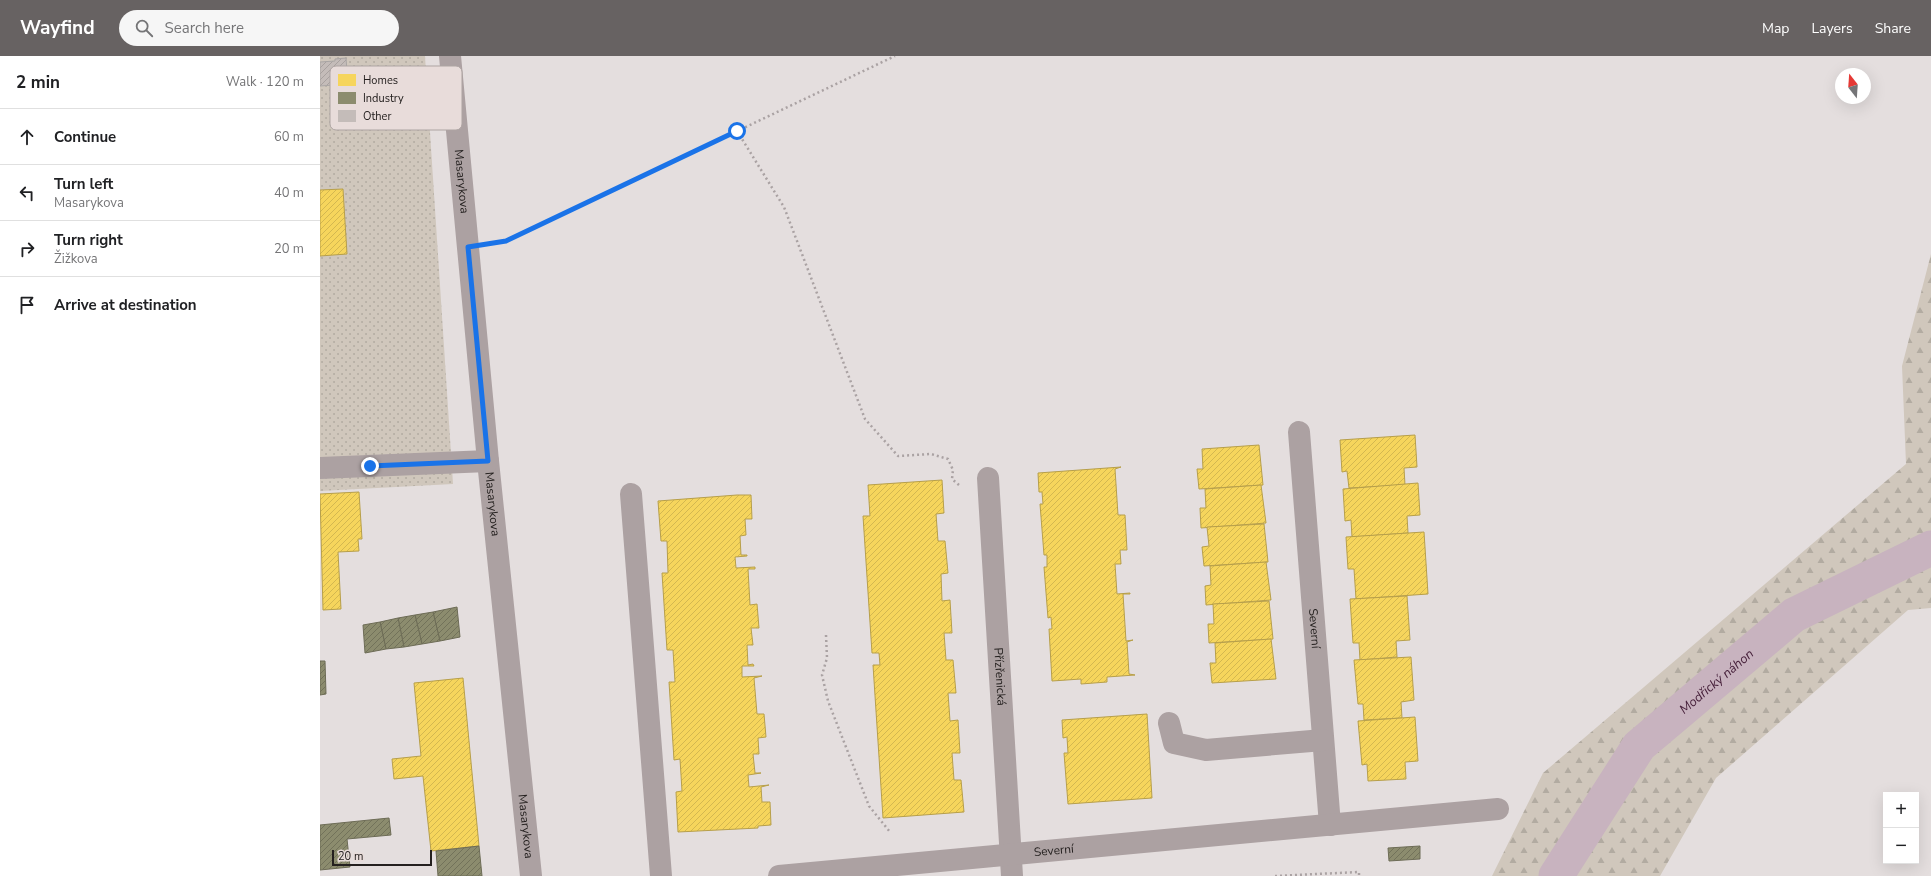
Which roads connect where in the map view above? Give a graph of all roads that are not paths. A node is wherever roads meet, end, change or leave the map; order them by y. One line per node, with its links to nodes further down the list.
1 (457, 130): 3 (street, Masarykova)
2 (1299, 432): 8 (street, Severní)
3 (488, 461): 4 (street); 12 (street, Masarykova)
4 (320, 468)
5 (988, 478): 11 (street, Přízřenická)
6 (631, 494): 13 (street)
7 (1169, 723): 8 (street)
8 (1323, 740): 10 (street, Severní)
9 (1498, 809): 10 (street, Severní)
10 (1330, 825): 11 (street, Severní)
11 (1010, 854): 14 (street, Severní); 15 (street, Přízřenická)
12 (531, 876)
13 (661, 876)
14 (779, 876)
15 (1012, 876)

